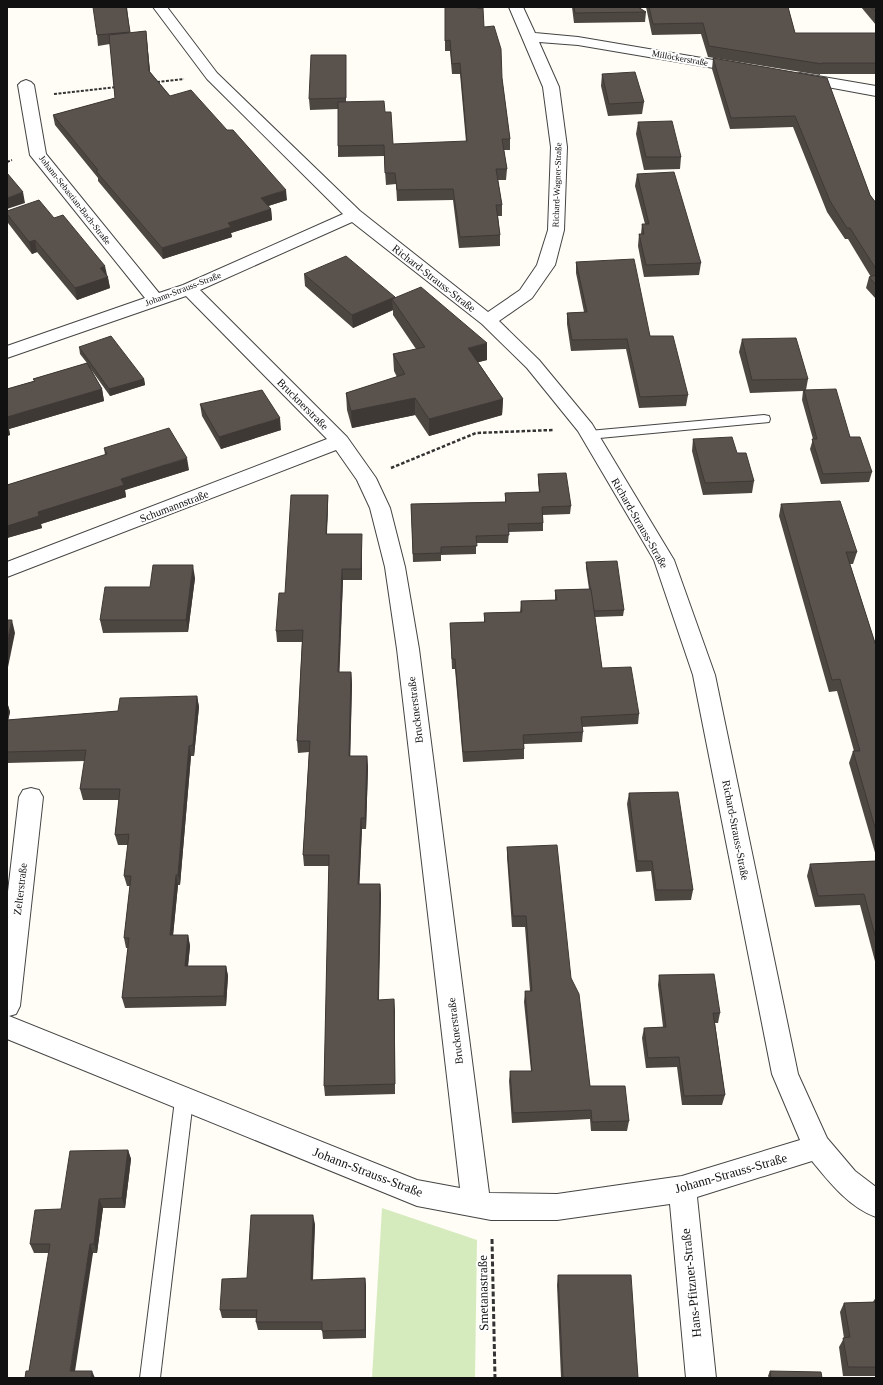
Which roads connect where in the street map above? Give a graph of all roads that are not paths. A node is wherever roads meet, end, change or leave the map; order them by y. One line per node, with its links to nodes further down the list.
1 (160, 7): 8 (street, Richard-Strauss-Straße)
2 (516, 7): 3 (street, Richard-Wagner-Straße)
3 (531, 37): 4 (street, Millöckerstraße); 11 (street, Richard-Wagner-Straße)
4 (758, 71)
5 (790, 77): 7 (street)
6 (27, 91): 10 (street, Johann-Sebastian-Bach-Straße)
7 (876, 91)
8 (354, 215): 9 (street, Johann-Strauss-Straße); 11 (street, Richard-Strauss-Straße)
9 (189, 289): 10 (street, Johann-Strauss-Straße); 15 (street, Brucknerstraße)
10 (156, 300): 12 (street, Johann-Strauss-Straße)
11 (488, 320): 14 (street, Richard-Strauss-Straße)
12 (7, 352)
13 (764, 419): 14 (lane)
14 (587, 432): 21 (street, Richard-Strauss-Straße)
15 (340, 441): 16 (street, Schumannstraße); 24 (street, Brucknerstraße)
16 (7, 570)
17 (31, 797): 18 (street, Zelterstraße)
18 (7, 1006)
19 (7, 1027): 20 (street, Johann-Strauss-Straße)
20 (184, 1100): 24 (street, Johann-Strauss-Straße); 25 (lane)
21 (817, 1147): 22 (street, Johann-Strauss-Straße); 23 (street, Richard-Strauss-Straße)
22 (682, 1189): 24 (street, Johann-Strauss-Straße); 26 (street, Hans-Pfitzner-Straße)
23 (876, 1204)
24 (484, 1206)
25 (150, 1378)
26 (701, 1378)

